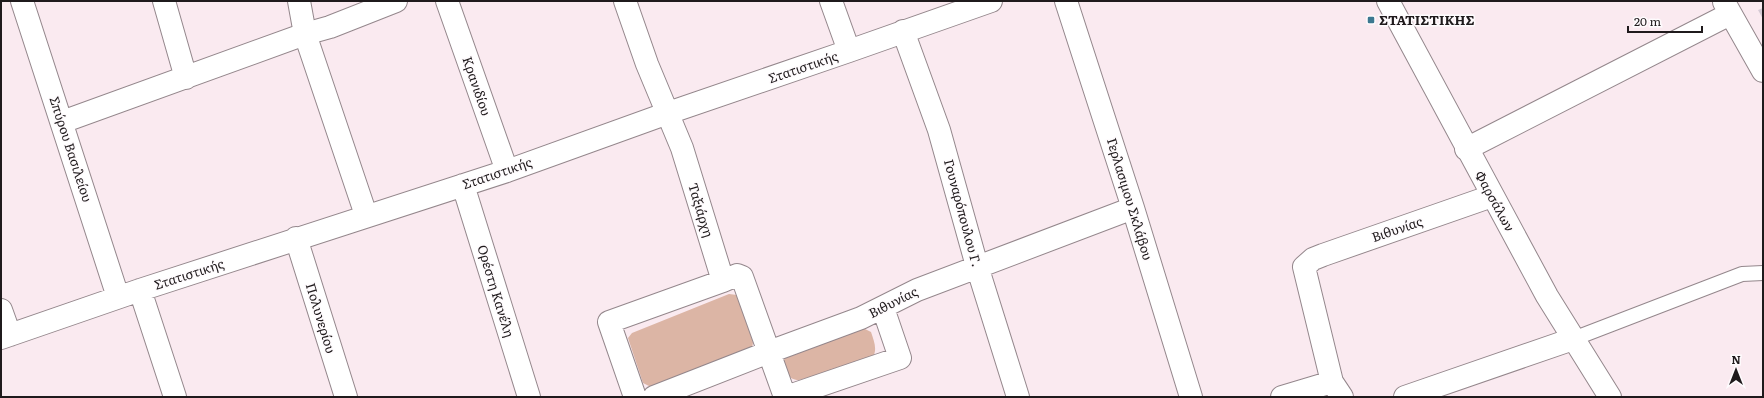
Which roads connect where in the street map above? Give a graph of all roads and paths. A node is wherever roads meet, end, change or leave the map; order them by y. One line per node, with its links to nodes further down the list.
1 (22, 1): 18 (street, Σπύρου Βασιλείου)
2 (164, 1): 16 (street)
3 (299, 1): 13 (street)
4 (396, 1): 13 (street)
5 (447, 1): 20 (street, Κρανιδίου)
6 (626, 1): 17 (street, Ταξιάρχη)
7 (831, 1): 14 (street)
8 (991, 1): 12 (street, Στατιστικής)
9 (1066, 1): 23 (street, Γερλασιμου Σκλάβου)
10 (1388, 1): 19 (street, Φαρσάλων)
11 (1727, 8): 15 (street); 19 (street)
12 (903, 31): 14 (street, Στατιστικής); 26 (street, Γουναρόπουλου Γ.)
13 (305, 34): 16 (street); 24 (street)
14 (849, 52): 17 (street, Στατιστικής)
15 (1763, 71)
16 (186, 78): 18 (street)
17 (668, 112): 20 (street, Στατιστικής); 28 (street, Ταξιάρχη)
18 (62, 122): 30 (street, Σπύρου Βασιλείου)
19 (1466, 149): 22 (street, Φαρσάλων)
20 (506, 171): 21 (street, Στατιστικής)
21 (463, 185): 24 (street, Στατιστικής); 39 (street, Ορέστη Κανέλη)
22 (1492, 196): 34 (street, Φαρσάλων); 36 (street, Βιθυνίας)
23 (1133, 208): 26 (street, Βιθυνίας); 44 (street, Γερλασιμου Σκλάβου)
24 (366, 215): 25 (street, Στατιστικής)
25 (296, 238): 29 (street, Στατιστικής); 38 (street, Πολυνερίου)
26 (977, 266): 31 (street, Βιθυνίας); 43 (street, Γουναρόπουλου Γ.)
27 (1763, 273): 34 (lane)
28 (723, 280): 35 (street); 40 (street)
29 (140, 290): 30 (street, Στατιστικής); 37 (street)
30 (118, 297): 33 (street, Στατιστικής)
31 (883, 308): 35 (street, Βιθυνίας); 42 (street)
32 (1, 310): 33 (street)
33 (5, 336)
34 (1573, 339): 46 (street); 47 (street, Φαρσάλων)
35 (769, 352): 41 (street, Βιθυνίας); 42 (street)
36 (1337, 389): 45 (street)
37 (175, 397)
38 (346, 397)
39 (529, 397)
40 (635, 397)
41 (654, 397)
42 (786, 397)
43 (1018, 397)
44 (1191, 397)
45 (1282, 397)
46 (1405, 397)
47 (1610, 397)

